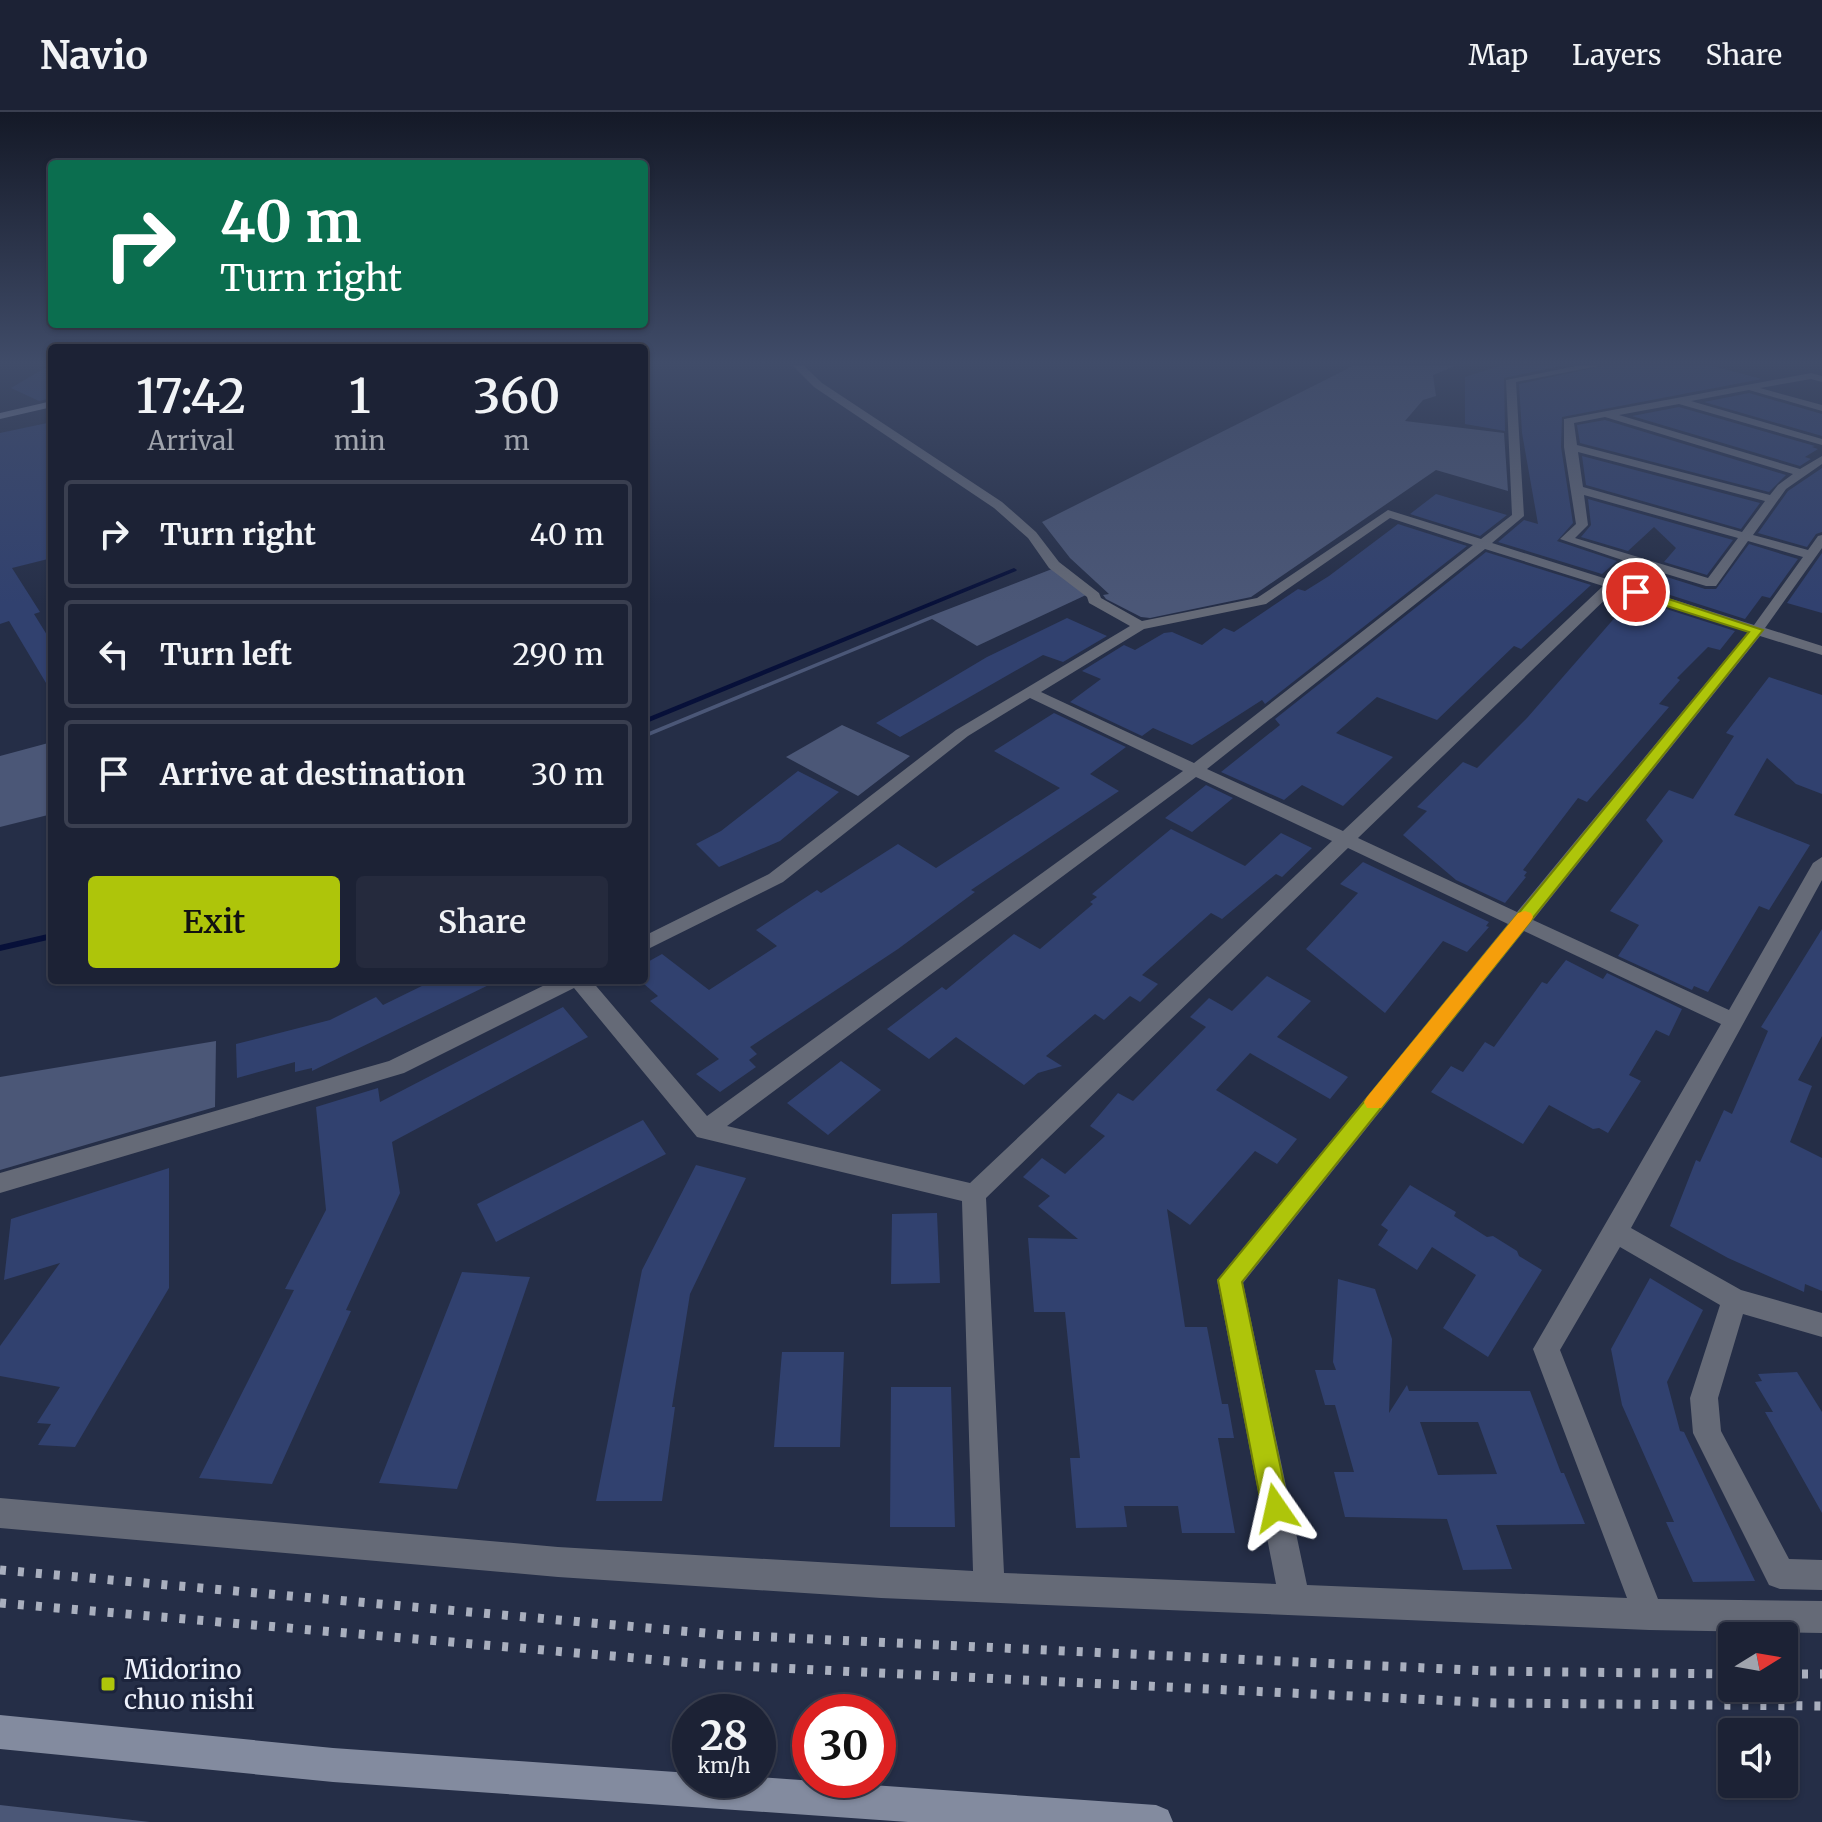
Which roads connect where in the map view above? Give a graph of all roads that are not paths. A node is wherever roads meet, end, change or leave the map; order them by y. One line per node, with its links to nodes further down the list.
1 (908, 445): 15 (street)
2 (1514, 445): 11 (street)
3 (1708, 445): 6 (street)
4 (1570, 447): 7 (street); 8 (street)
5 (1822, 459): 6 (street)
6 (1801, 473): 8 (street)
7 (1577, 489): 9 (street); 13 (street)
8 (1771, 499): 9 (street)
9 (1745, 536): 12 (street); 13 (street)
10 (1822, 539): 12 (street)
11 (1483, 544): 14 (street); 15 (street); 19 (street)
12 (1811, 555): 16 (street)
13 (1637, 561): 14 (street)
14 (1611, 584): 16 (street); 20 (street)
15 (1140, 626): 18 (street)
16 (1757, 630): 17 (street); 22 (street)
17 (1822, 651)
18 (1029, 692): 19 (street); 23 (street)
19 (1195, 770): 20 (street); 27 (street)
20 (1346, 840): 22 (street); 29 (street)
21 (1822, 863): 26 (street)
22 (1522, 921): 26 (street); 36 (street)
23 (648, 942)
24 (568, 984): 28 (street)
25 (579, 984): 27 (street)
26 (1733, 1021): 30 (street)
27 (705, 1130): 29 (street)
28 (0, 1183)
29 (974, 1194): 35 (street)
30 (1616, 1232): 31 (street); 37 (street)
31 (1735, 1300): 32 (street); 34 (street)
32 (1822, 1325)
33 (0, 1513): 35 (street)
34 (1822, 1575)
35 (989, 1588): 36 (street)
36 (1294, 1598): 37 (street)
37 (1649, 1614): 38 (street)
38 (1822, 1617)
39 (0, 1732): 40 (street)
40 (1156, 1822)

